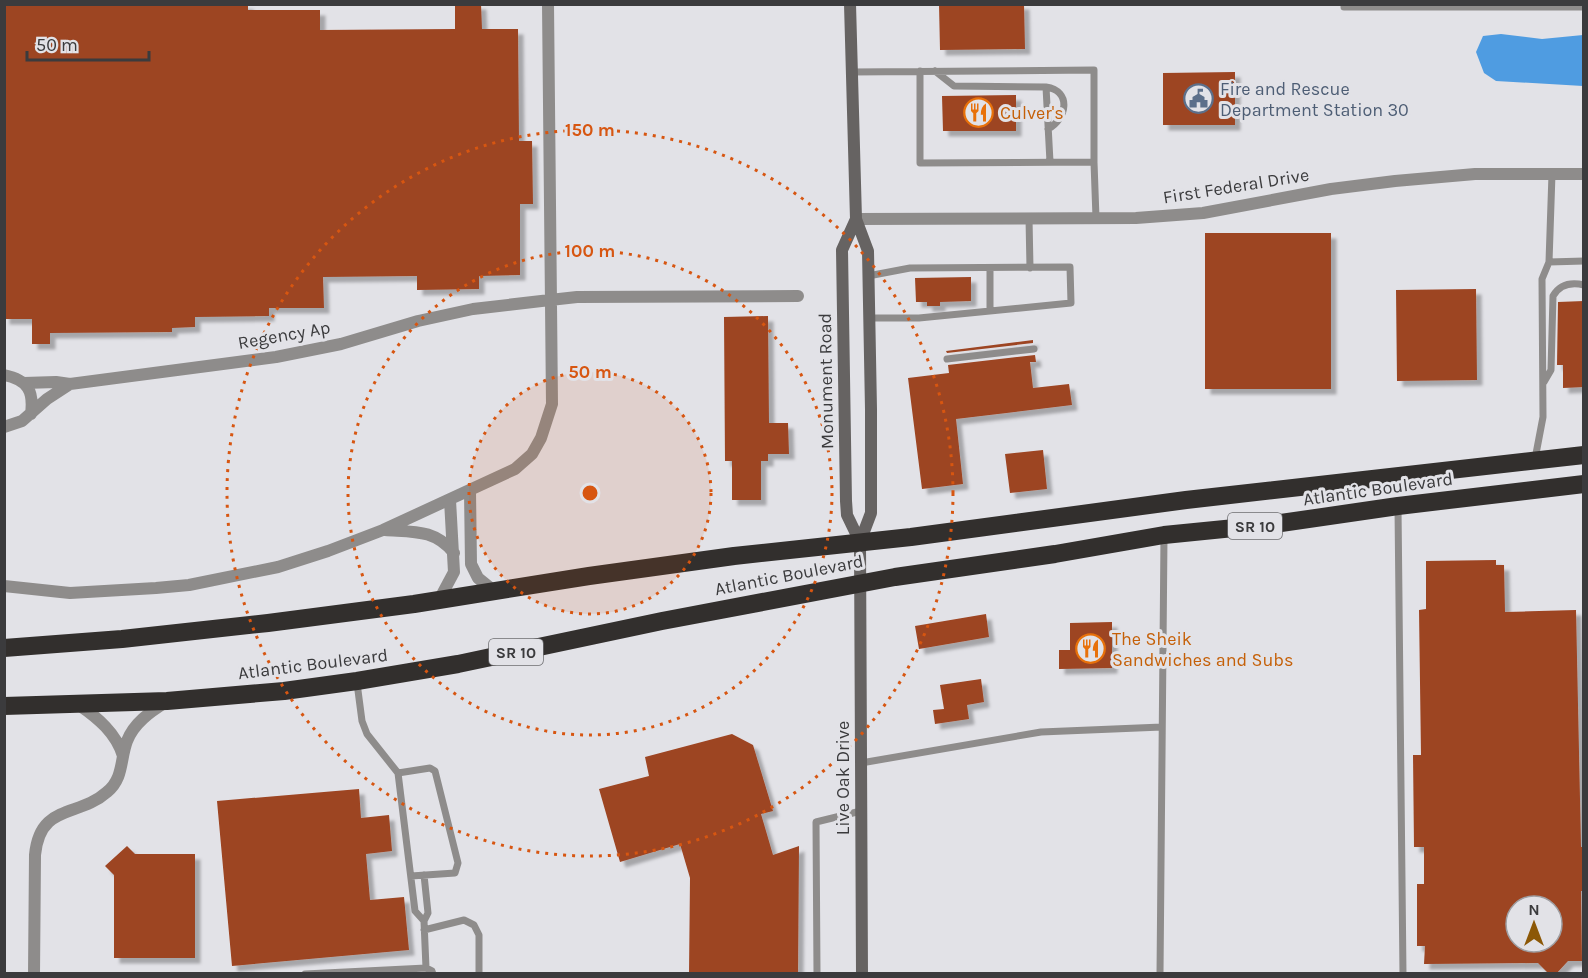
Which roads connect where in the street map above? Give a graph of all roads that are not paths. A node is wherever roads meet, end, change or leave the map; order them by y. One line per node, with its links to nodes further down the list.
1 (548, 4): 24 (street)
2 (850, 4): 7 (main road, Monument Road)
3 (1344, 4): 4 (lane)
4 (1584, 7)
5 (920, 71): 6 (lane); 7 (lane); 10 (lane)
6 (935, 71): 8 (lane); 11 (lane)
7 (852, 72): 16 (main road, Monument Road)
8 (1046, 87): 9 (lane); 9 (lane)
9 (1048, 129): 10 (lane)
10 (1050, 162): 11 (lane)
11 (1094, 162): 15 (lane)
12 (1552, 174): 13 (street, First Federal Drive); 15 (street, First Federal Drive); 18 (lane)
13 (1584, 174)
14 (1029, 218): 15 (street, First Federal Drive); 16 (street, First Federal Drive); 20 (lane)
15 (1096, 218)
16 (856, 219): 21 (main road, Monument Road); 44 (main road, Monument Road)
17 (1584, 261): 18 (lane)
18 (1549, 262): 32 (lane)
19 (990, 268): 20 (lane); 21 (lane); 25 (lane)
20 (1030, 268): 25 (lane)
21 (868, 276): 26 (main road, Monument Road)
22 (1584, 285): 32 (lane)
23 (798, 296): 24 (street, Regency Ap)
24 (549, 300): 31 (street, Regency Ap); 39 (street)
25 (990, 312): 26 (lane)
26 (869, 318): 44 (main road, Monument Road)
27 (1034, 349): 28 (lane)
28 (947, 359)
29 (4, 375): 30 (street)
30 (24, 383): 31 (street); 33 (street)
31 (70, 384): 33 (street, Regency Ap)
32 (1543, 384): 36 (lane)
33 (31, 414): 34 (street, Regency Ap)
34 (4, 427)
35 (1584, 455): 36 (highway, Atlantic Boulevard / SR 10)
36 (1534, 461): 37 (highway, Atlantic Boulevard / SR 10)
37 (1434, 472): 41 (highway); 44 (highway, Atlantic Boulevard / SR 10)
38 (1584, 484): 41 (highway, Atlantic Boulevard / SR 10)
39 (470, 491): 40 (street); 48 (street)
40 (450, 500): 42 (street); 45 (street)
41 (1398, 506): 43 (highway, Atlantic Boulevard / SR 10); 72 (lane)
42 (383, 530): 45 (street); 47 (street)
43 (1164, 535): 46 (highway, Atlantic Boulevard / SR 10); 55 (lane)
44 (860, 542): 46 (main road, Monument Road); 48 (highway, Atlantic Boulevard / SR 10)
45 (453, 553): 49 (street)
46 (860, 582): 51 (highway, Atlantic Boulevard / SR 10); 57 (main road, Live Oak Drive)
47 (4, 586)
48 (494, 591): 49 (highway, Atlantic Boulevard / SR 10)
49 (439, 600): 50 (highway, Atlantic Boulevard / SR 10)
50 (4, 648)
51 (357, 681): 52 (highway, Atlantic Boulevard / SR 10); 58 (lane)
52 (167, 700): 53 (highway, Atlantic Boulevard / SR 10); 56 (street)
53 (79, 705): 54 (highway, Atlantic Boulevard); 56 (street)
54 (4, 706)
55 (1162, 726): 57 (lane); 71 (lane)
56 (123, 757): 65 (street)
57 (861, 763): 59 (main road, Live Oak Drive)
58 (398, 773): 60 (lane); 61 (lane)
59 (861, 811): 69 (lane); 70 (main road, Live Oak Drive)
60 (424, 875): 61 (lane); 62 (lane)
61 (411, 876): 62 (lane)
62 (424, 921): 63 (lane)
63 (424, 930): 64 (lane); 68 (lane)
64 (426, 968): 66 (lane); 67 (lane)
65 (34, 974)
66 (305, 974)
67 (433, 974)
68 (479, 974)
69 (817, 974)
70 (862, 974)
71 (1160, 974)
72 (1402, 974)

